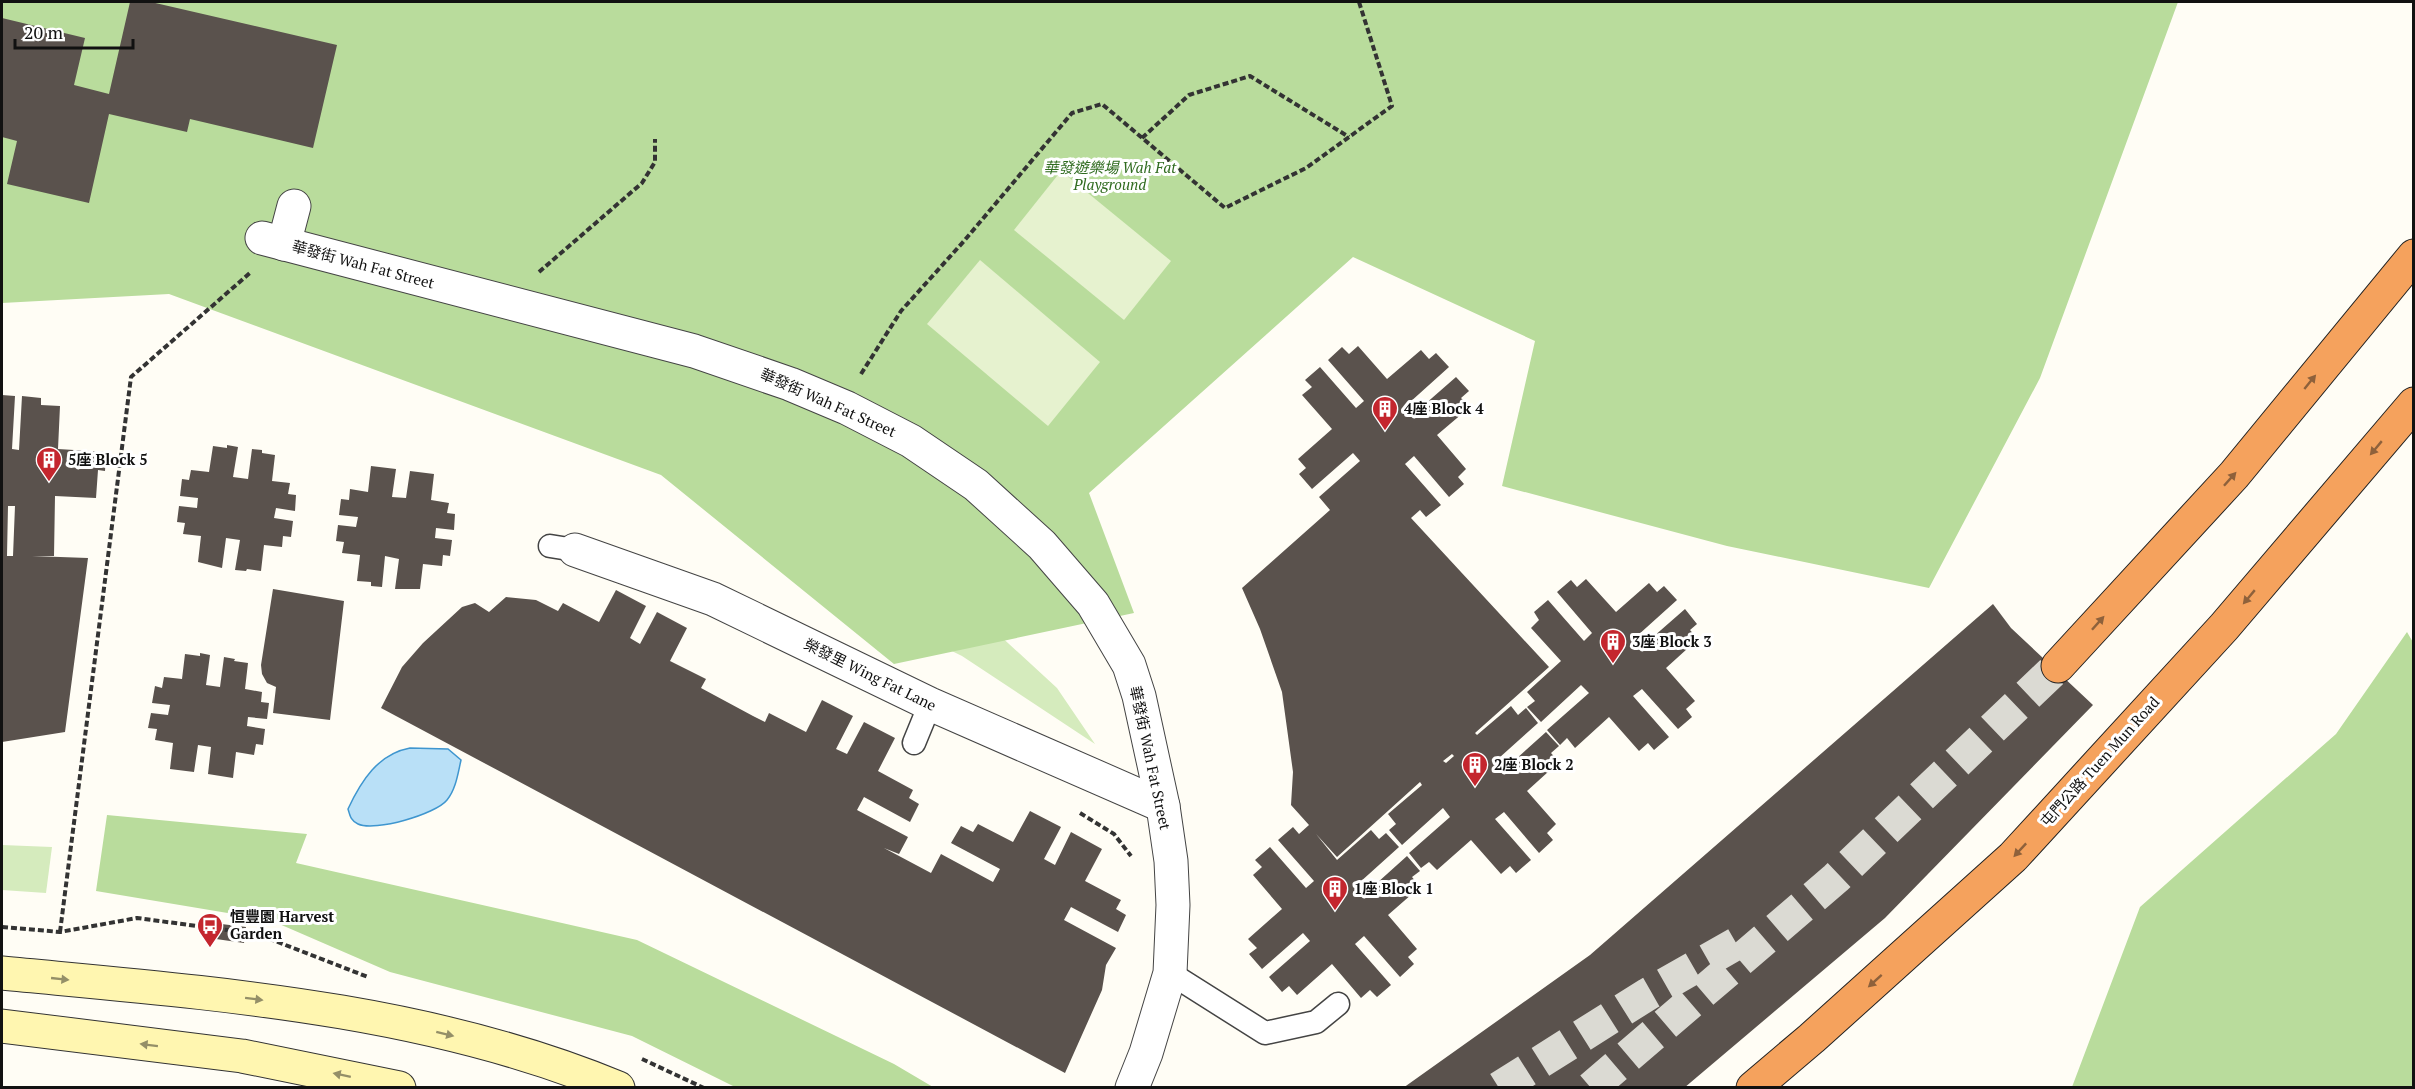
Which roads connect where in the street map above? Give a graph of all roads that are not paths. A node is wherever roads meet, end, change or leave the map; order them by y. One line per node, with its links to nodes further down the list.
1 (294, 206): 8 (street, 華發街 Wah Fat Street)
2 (2414, 256): 5 (highway, one-way to 2)
3 (2414, 404): 16 (highway, 屯門公路 Tuen Mun Road, one-way to 16)
4 (562, 548): 6 (street, 榮發里 Wing Fat Lane)
5 (2058, 666)
6 (930, 704): 7 (lane); 8 (street, 榮發里 Wing Fat Lane)
7 (914, 743)
8 (1163, 806): 10 (street, 華發街 Wah Fat Street)
9 (2, 973): 14 (main road, one-way to 14)
10 (1170, 973): 11 (lane); 15 (street, 華發街 Wah Fat Street)
11 (1338, 1004)
12 (2, 1026): 13 (main road, one-way to 12)
13 (399, 1088)
14 (618, 1088)
15 (1132, 1088)
16 (1753, 1088)

